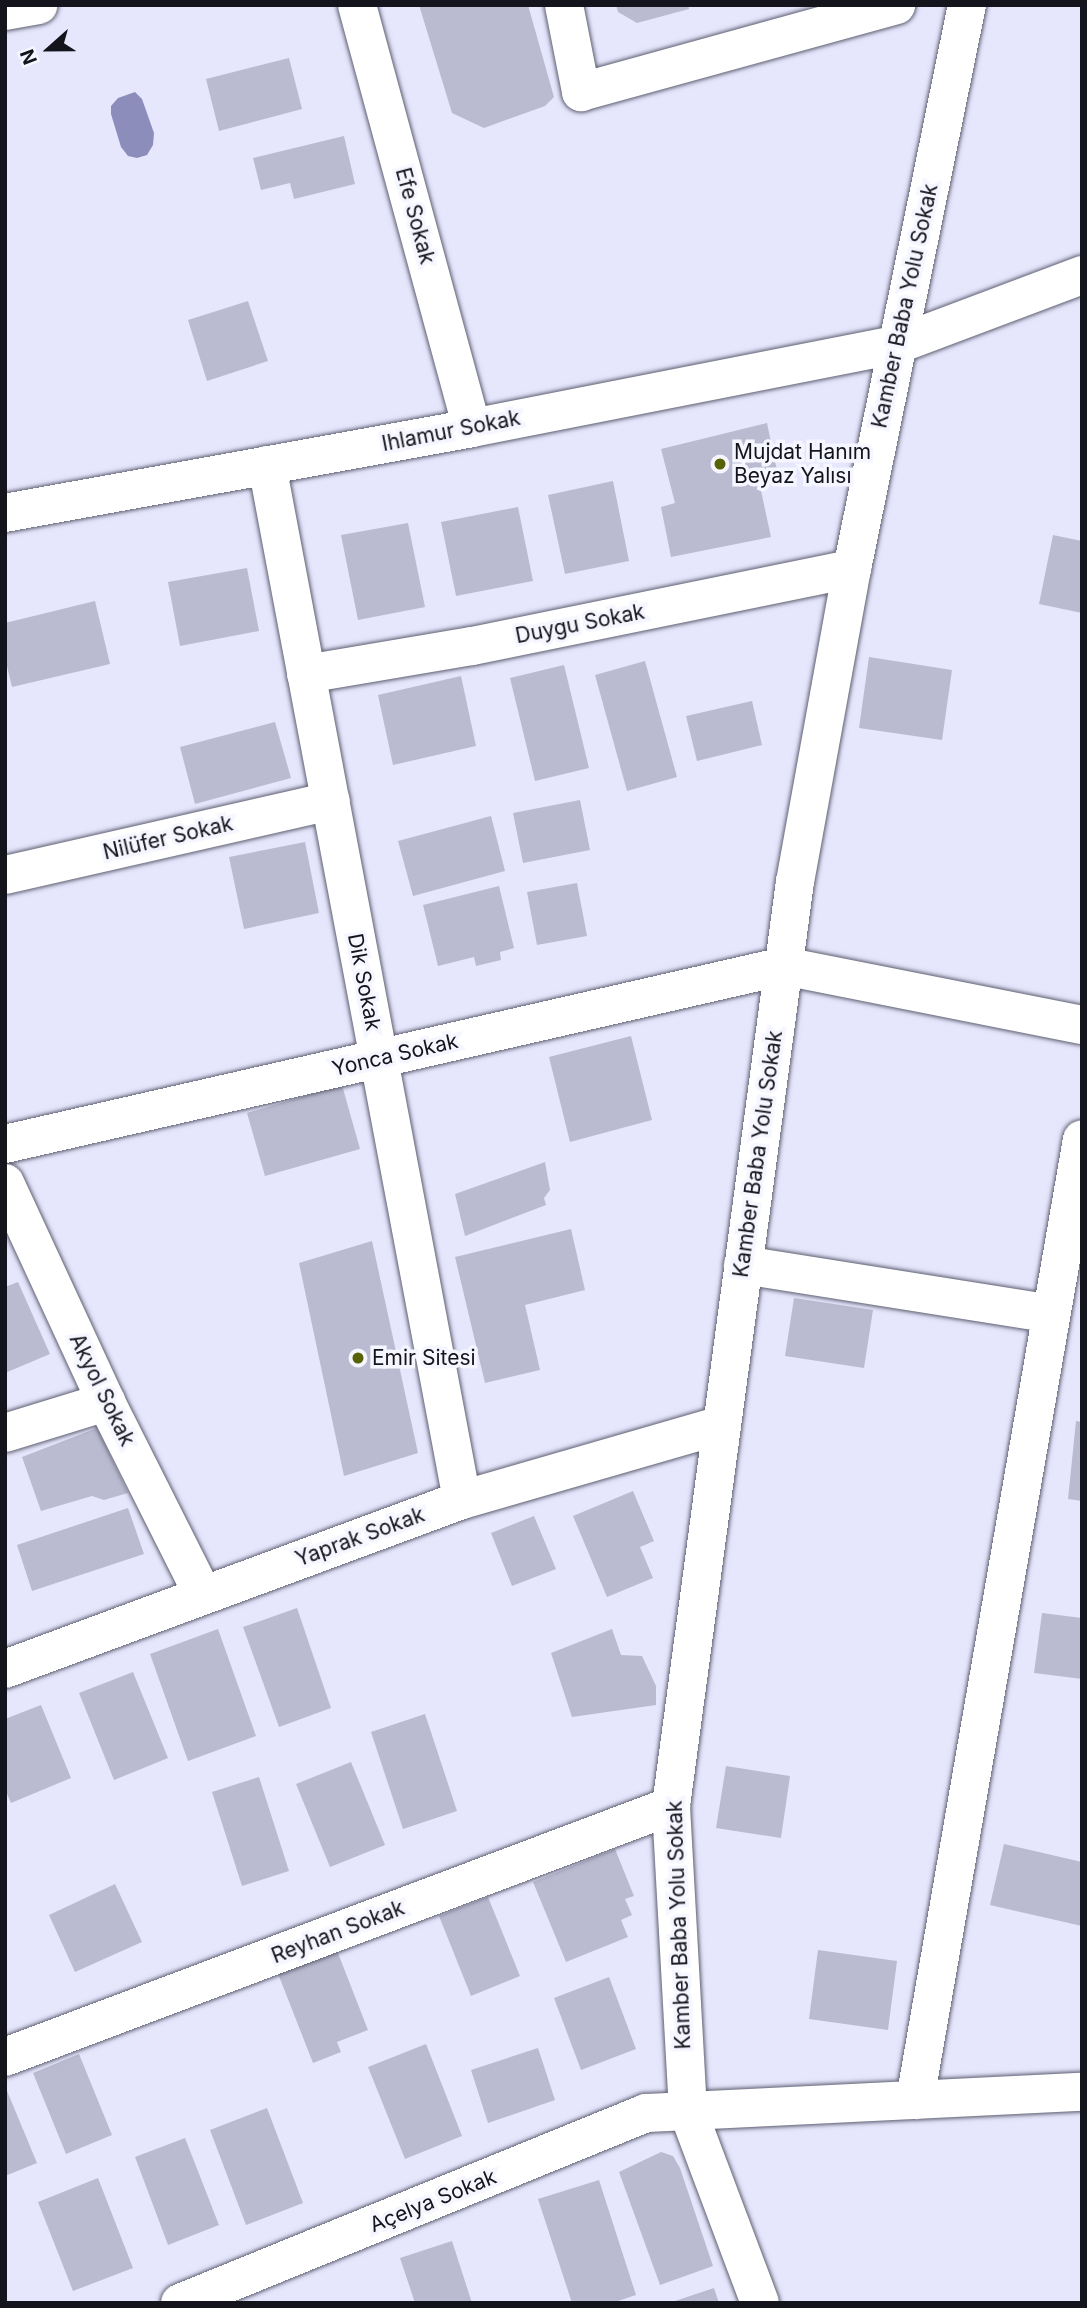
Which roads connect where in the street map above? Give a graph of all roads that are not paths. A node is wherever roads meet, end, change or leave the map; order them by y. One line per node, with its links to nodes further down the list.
1 (38, 5): 6 (street)
2 (357, 5): 9 (street, Efe Sokak)
3 (564, 5): 4 (street)
4 (896, 5)
5 (967, 5): 8 (street, Kamber Baba Yolu Sokak)
6 (5, 11)
7 (1082, 275): 8 (street, Ihlamur Sokak)
8 (896, 345): 9 (street, Ihlamur Sokak); 12 (street, Kamber Baba Yolu Sokak)
9 (472, 428): 10 (street, Ihlamur Sokak)
10 (267, 465): 11 (street, Ihlamur Sokak); 13 (street, Dik Sokak)
11 (5, 513)
12 (852, 569): 13 (street, Duygu Sokak); 16 (street, Kamber Baba Yolu Sokak)
13 (306, 674): 14 (street, Dik Sokak)
14 (331, 801): 15 (street, Nilüfer Sokak); 18 (street, Dik Sokak)
15 (5, 875)
16 (784, 966): 17 (street); 18 (street, Yonca Sokak); 22 (street, Kamber Baba Yolu Sokak)
17 (1082, 1025)
18 (379, 1059): 20 (street, Yonca Sokak); 27 (street, Dik Sokak)
19 (1082, 1139): 23 (street)
20 (5, 1144)
21 (5, 1183): 24 (street, Akyol Sokak)
22 (743, 1265): 23 (street); 25 (street, Kamber Baba Yolu Sokak)
23 (1051, 1314): 33 (street)
24 (106, 1402): 26 (street); 28 (street, Akyol Sokak)
25 (721, 1425): 27 (street, Yaprak Sokak); 30 (street, Kamber Baba Yolu Sokak)
26 (5, 1433)
27 (462, 1500): 28 (street, Yaprak Sokak)
28 (203, 1595): 29 (street, Yaprak Sokak)
29 (5, 1669)
30 (671, 1806): 31 (street, Reyhan Sokak); 34 (street, Kamber Baba Yolu Sokak)
31 (5, 2057)
32 (1082, 2092): 33 (street, Açelya Sokak)
33 (915, 2100): 34 (street, Açelya Sokak)
34 (688, 2111): 35 (street, Açelya Sokak); 37 (street, Kamber Baba Yolu Sokak)
35 (262, 2288): 36 (street, Açelya Sokak)
36 (180, 2303)
37 (760, 2303)

